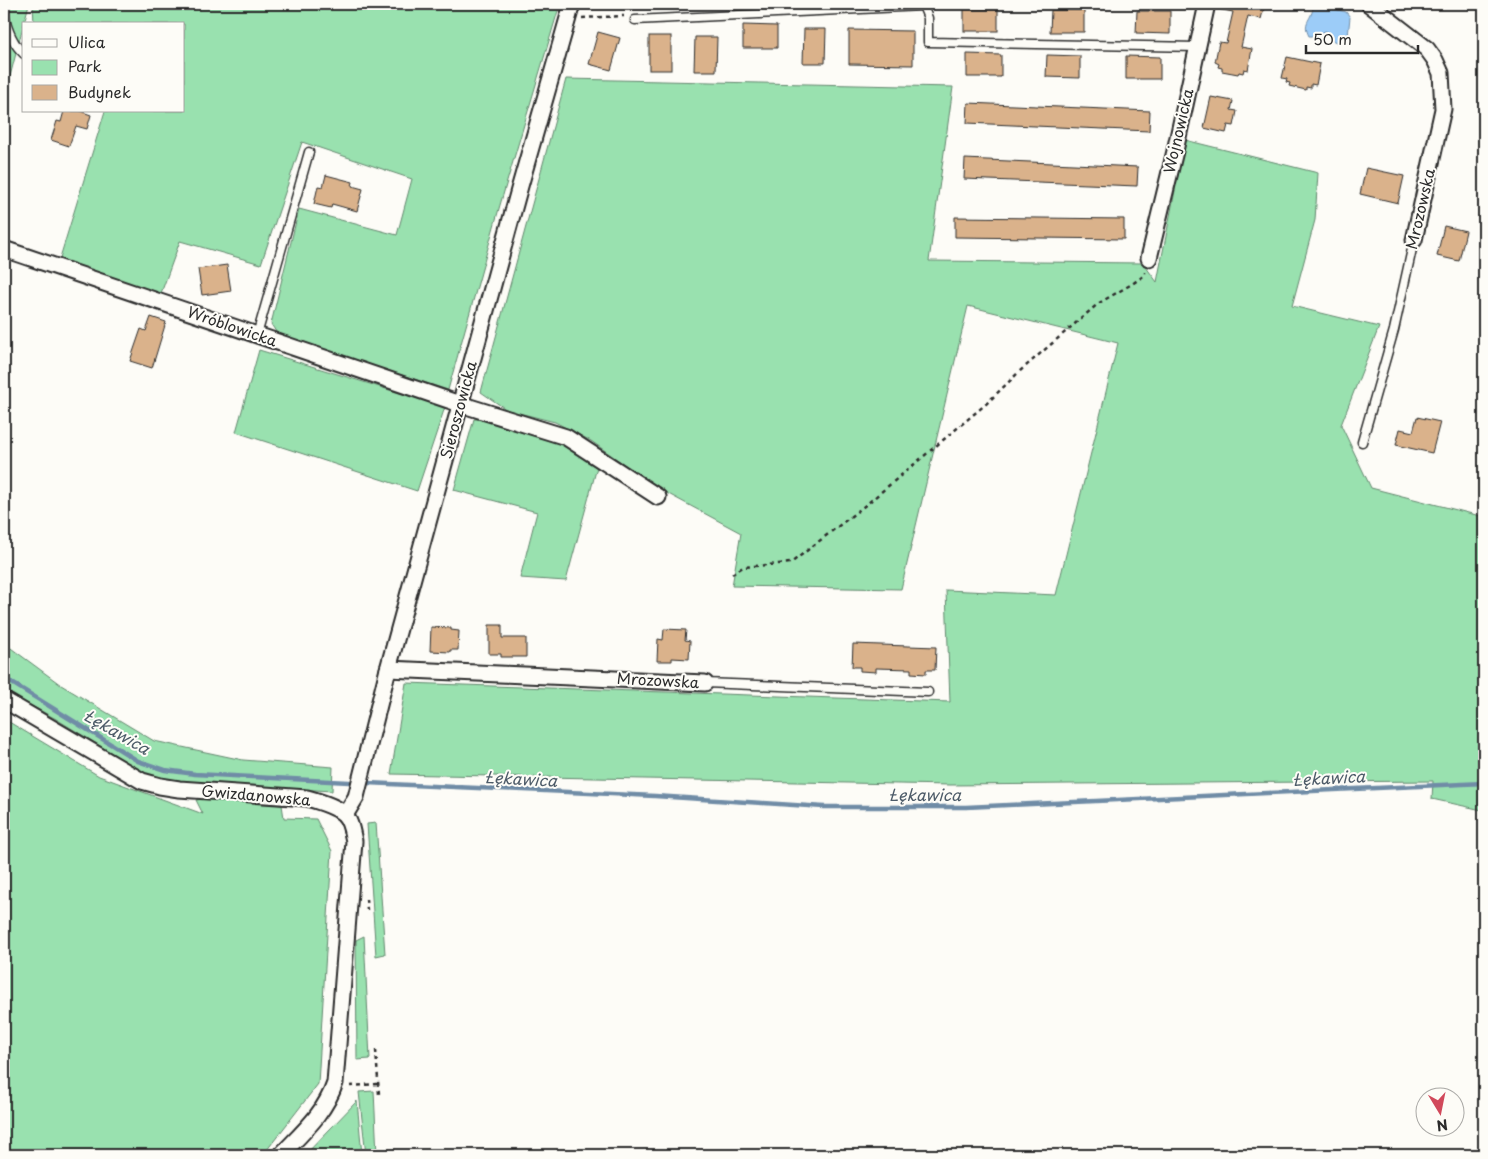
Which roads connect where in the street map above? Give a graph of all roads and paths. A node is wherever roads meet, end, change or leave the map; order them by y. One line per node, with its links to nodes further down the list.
1 (1207, 4): 6 (street, Wojnowicka)
2 (1369, 4): 9 (street, Mrozowska)
3 (570, 10): 5 (path); 14 (street, Sieroszowicka)
4 (4, 14): 7 (lane)
5 (635, 20): 6 (lane)
6 (1198, 47): 11 (street, Wojnowicka)
7 (22, 52)
8 (309, 152): 13 (lane)
9 (1414, 240): 15 (lane, Mrozowska)
10 (4, 250): 13 (street, Wróblowicka)
11 (1149, 258)
12 (1145, 275): 17 (path)
13 (257, 335): 14 (street, Wróblowicka)
14 (460, 404): 16 (street, Wróblowicka); 18 (street, Sieroszowicka)
15 (1362, 442)
16 (658, 498)
17 (732, 574)
18 (388, 669): 19 (street, Mrozowska); 22 (street, Sieroszowicka)
19 (705, 683): 20 (lane, Mrozowska)
20 (928, 692)
21 (4, 700): 22 (street, Gwizdanowska)
22 (345, 814): 24 (street)
23 (376, 1050): 25 (path)
24 (336, 1082): 25 (path); 27 (street)
25 (378, 1084): 26 (path)
26 (379, 1095)
27 (281, 1155)

